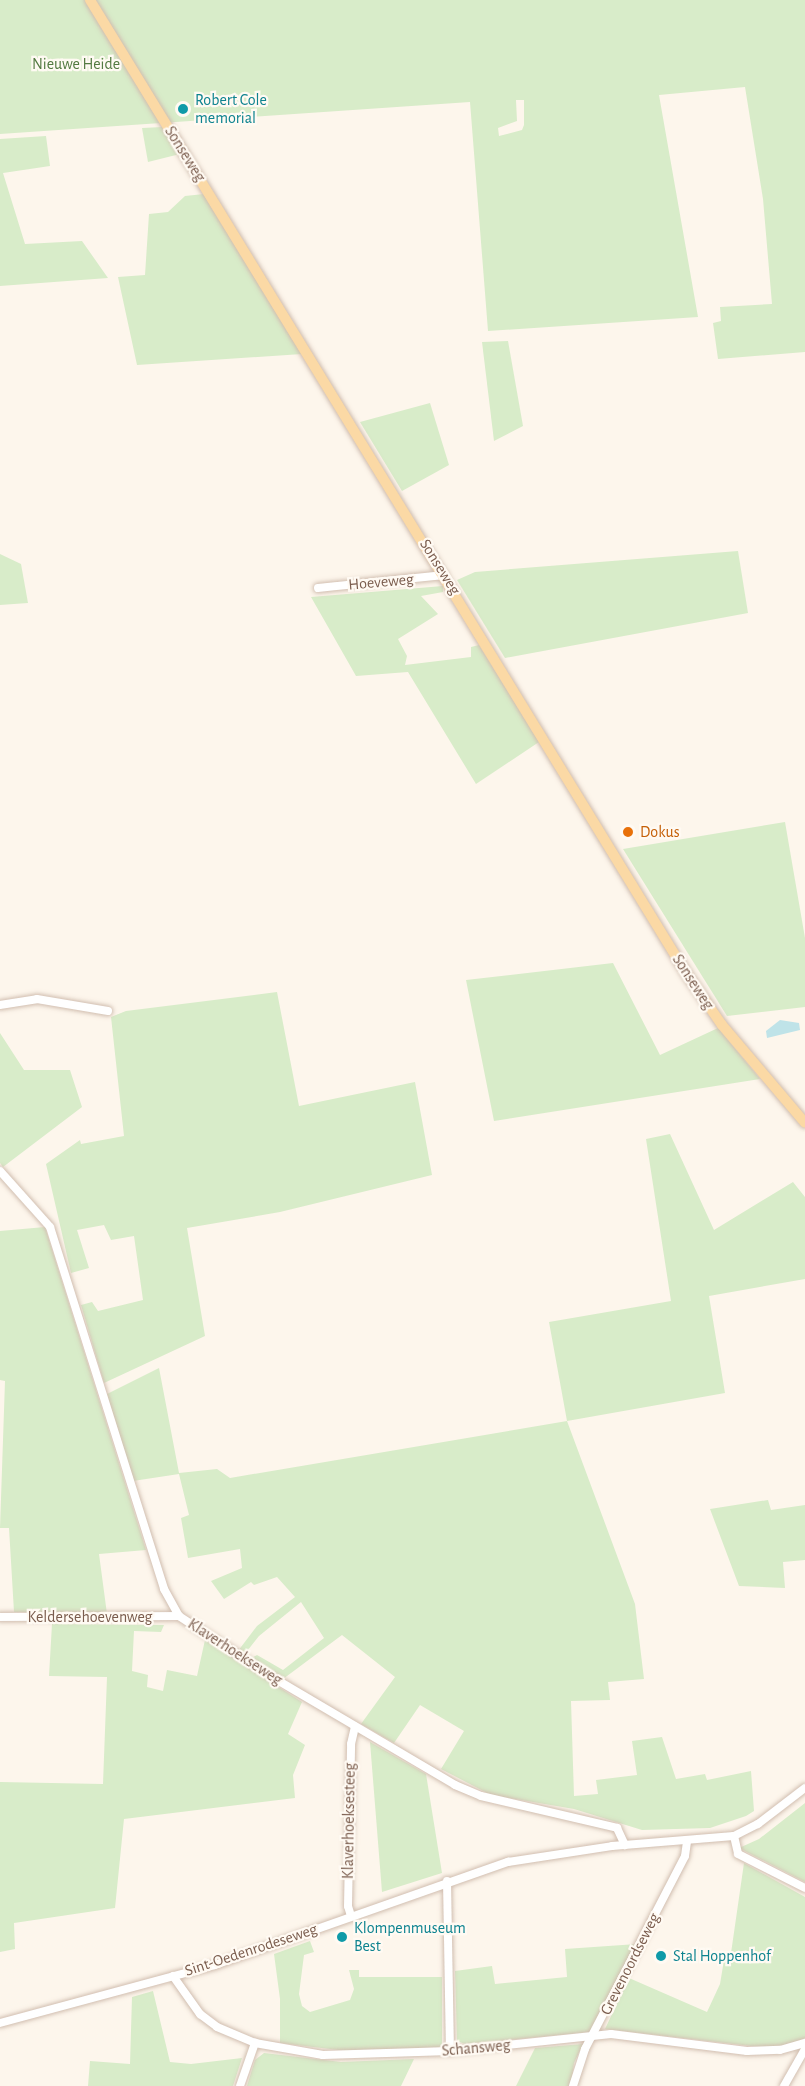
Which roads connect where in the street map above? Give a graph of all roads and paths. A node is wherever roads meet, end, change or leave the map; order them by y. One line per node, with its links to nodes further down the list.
1 (90, 0): 2 (main road, Sonseweg)
2 (444, 575): 3 (street, Hoeveweg); 6 (main road, Sonseweg)
3 (318, 588)
4 (0, 1005): 5 (street)
5 (108, 1011)
6 (805, 1123)
7 (0, 1170): 8 (street, Klaverhoekseweg)
8 (179, 1616): 9 (street, Keldersehoevenweg); 10 (street, Klaverhoekseweg)
9 (0, 1617)
10 (355, 1726): 14 (street, Klaverhoekseweg); 17 (street, Klaverhoeksesteeg)
11 (805, 1788): 12 (street, Sint-Oedenrodeseweg)
12 (734, 1836): 13 (street, Sint-Oedenrodeseweg); 16 (street)
13 (687, 1842): 14 (street, Sint-Oedenrodeseweg); 20 (street, Grevenoordseweg)
14 (625, 1845): 15 (street, Sint-Oedenrodeseweg)
15 (447, 1881): 17 (street, Sint-Oedenrodeseweg); 24 (street)
16 (805, 1888)
17 (351, 1916): 18 (street, Sint-Oedenrodeseweg)
18 (173, 1976): 19 (street, Sint-Oedenrodeseweg); 21 (street, Schansweg)
19 (0, 2023)
20 (594, 2036): 22 (street, Schansweg); 24 (street, Schansweg); 26 (street, Grevenoordseweg)
21 (255, 2043): 24 (street, Schansweg); 25 (street)
22 (805, 2043)
23 (805, 2049): 27 (street)
24 (450, 2051)
25 (240, 2086)
26 (573, 2086)
27 (784, 2086)

